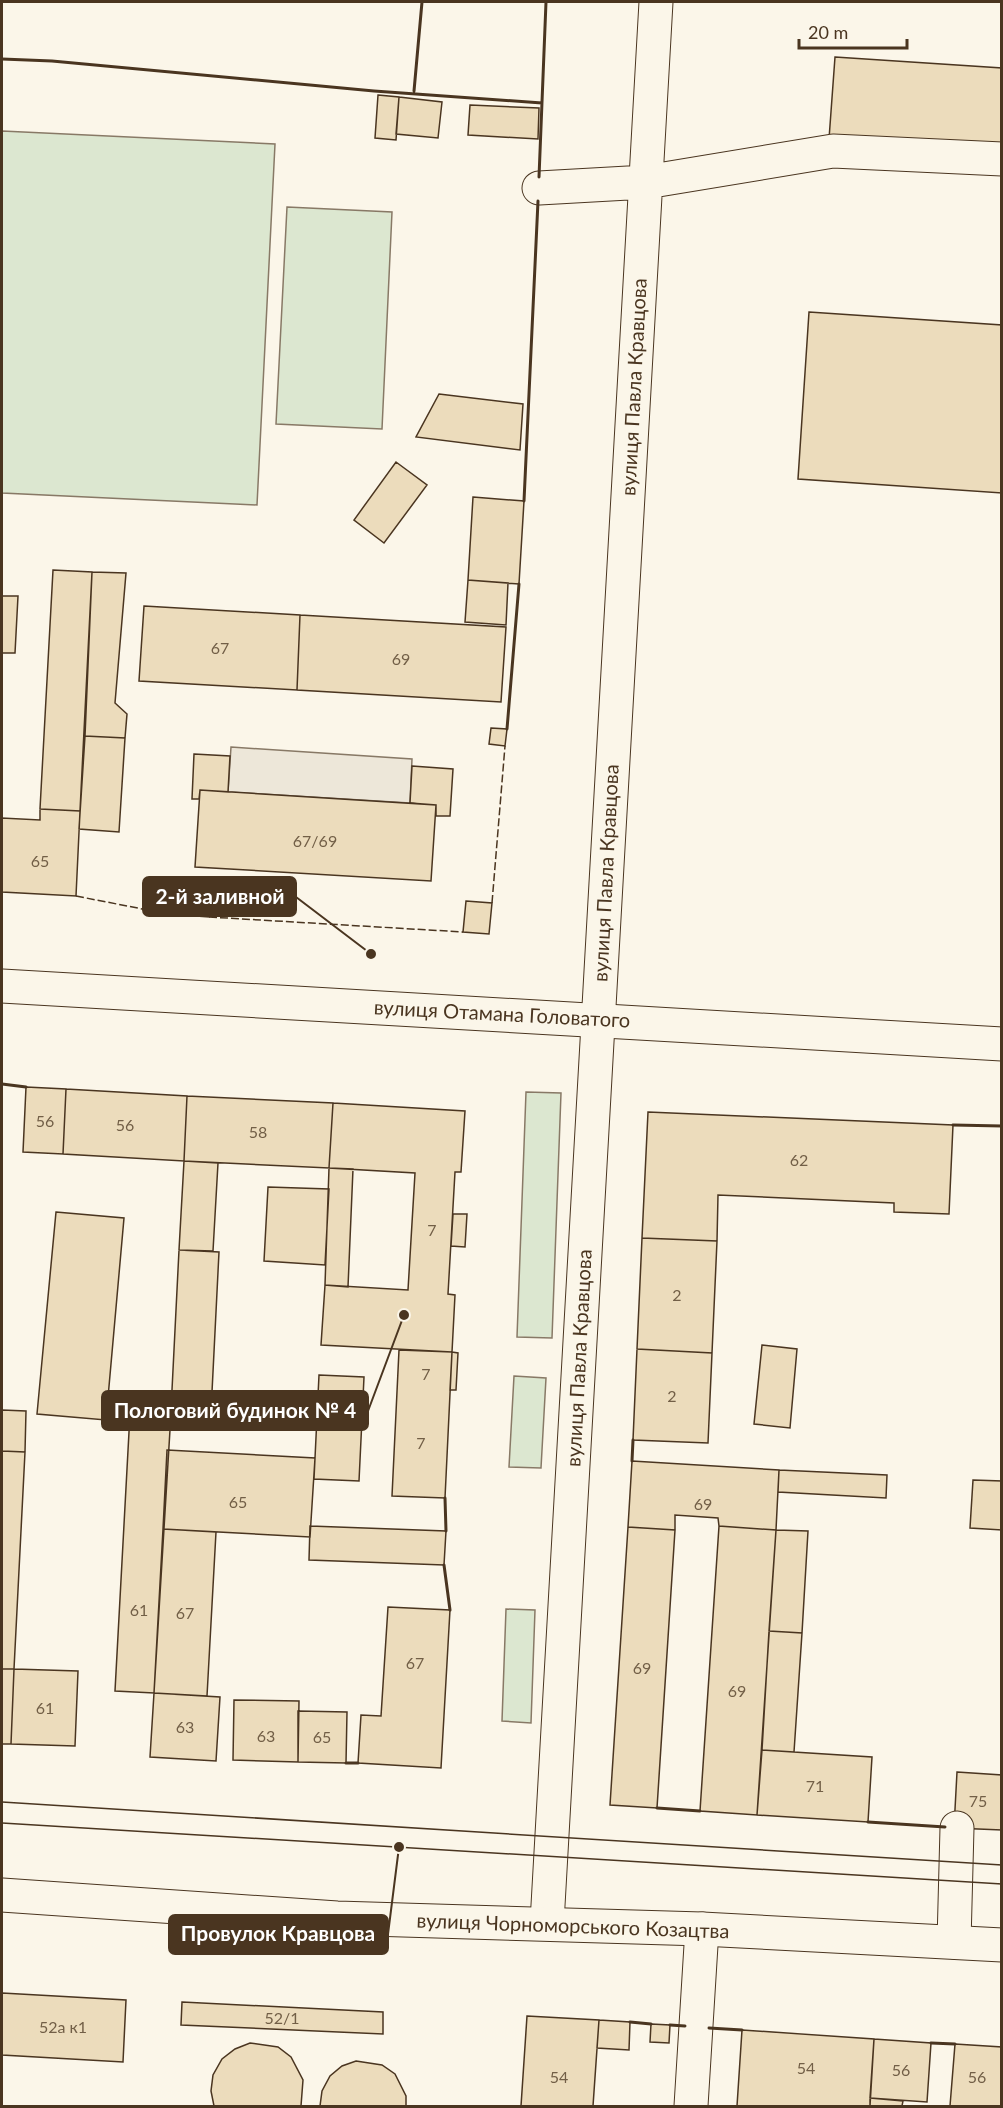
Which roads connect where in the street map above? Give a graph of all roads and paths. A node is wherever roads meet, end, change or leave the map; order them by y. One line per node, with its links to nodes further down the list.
1 (656, 2): 3 (main road, вулиця Павла Кравцова)
2 (1002, 159): 3 (main road)
3 (646, 182): 4 (main road); 6 (main road, вулиця Павла Кравцова)
4 (538, 188)
5 (2, 986): 6 (main road, вулиця Отамана Головатого)
6 (598, 1019): 7 (main road, вулиця Отамана Головатого); 10 (main road, вулиця Павла Кравцова)
7 (1002, 1044)
8 (957, 1828): 12 (main road)
9 (2, 1895): 10 (main road, вулиця Чорноморського Козацтва)
10 (546, 1923): 11 (main road, вулиця Чорноморського Козацтва)
11 (702, 1929): 12 (main road, вулиця Чорноморського Козацтва); 14 (main road)
12 (954, 1942): 13 (main road, вулиця Чорноморського Козацтва)
13 (1002, 1945)
14 (691, 2106)

